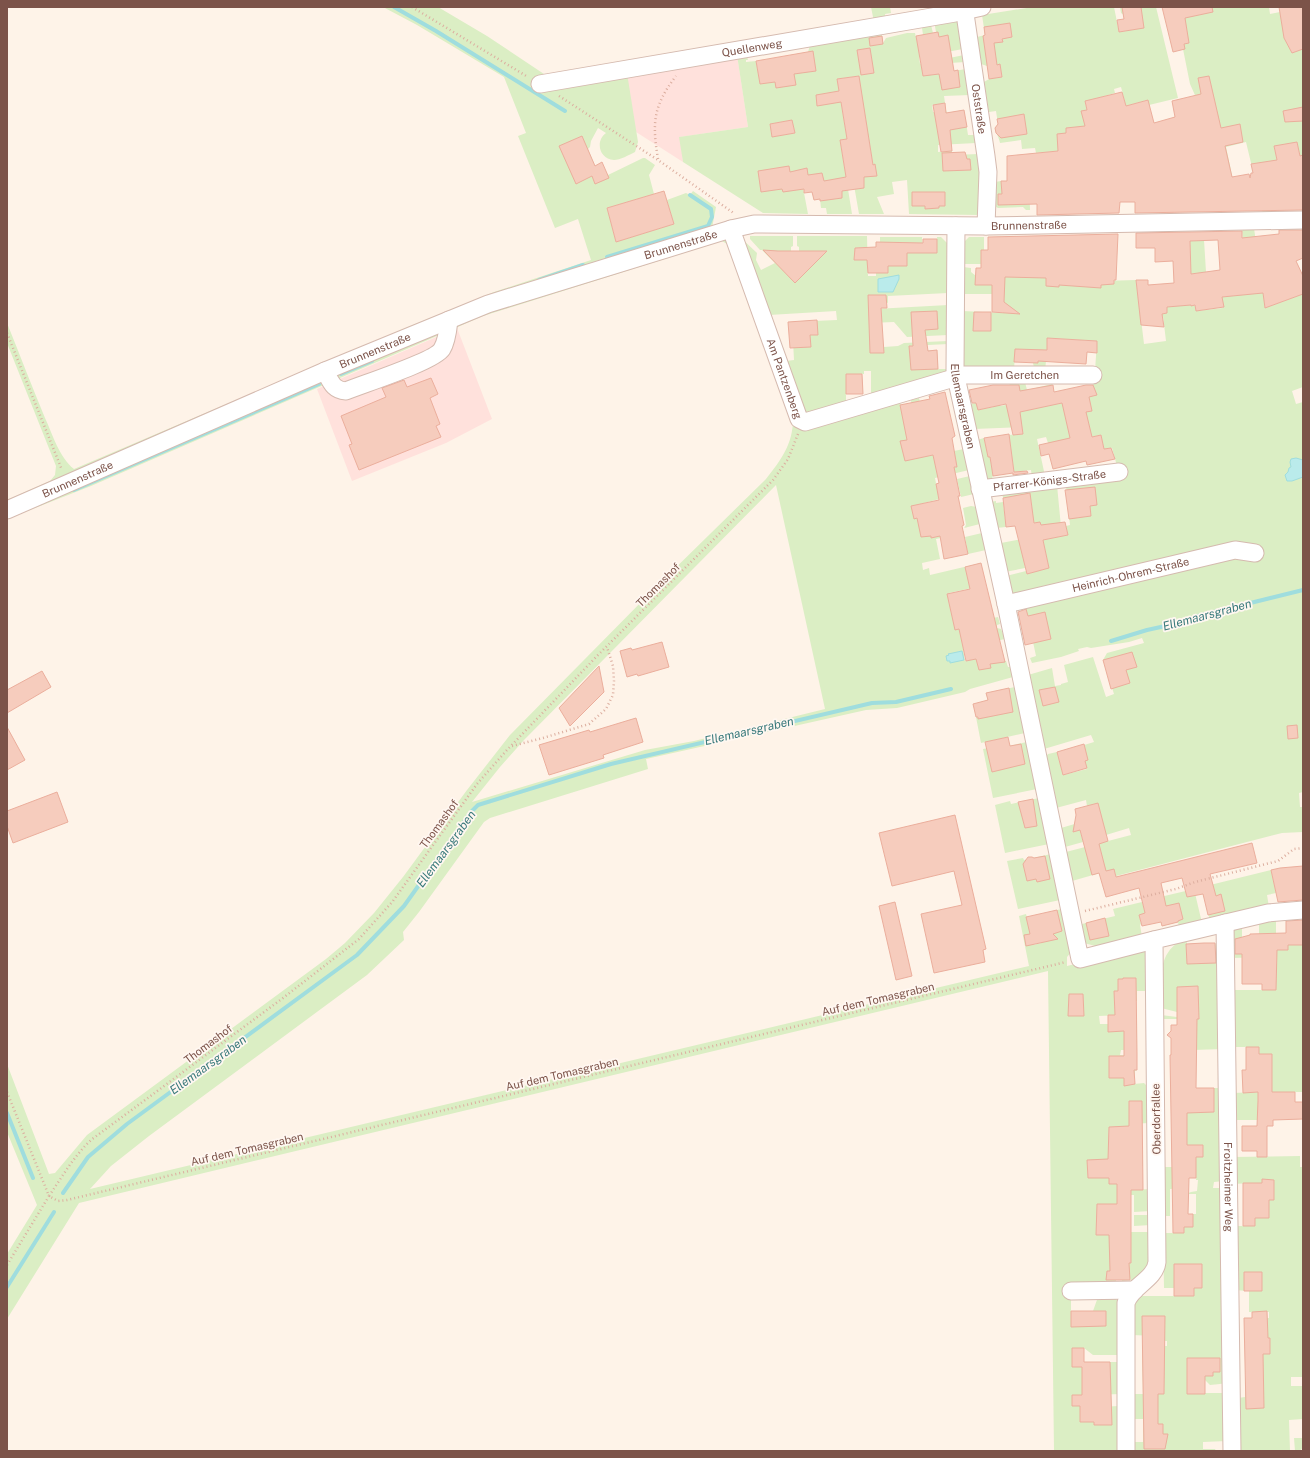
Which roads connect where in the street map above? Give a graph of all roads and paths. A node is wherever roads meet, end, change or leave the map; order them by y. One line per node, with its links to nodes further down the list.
1 (412, 7): 5 (path)
2 (982, 7): 3 (street)
3 (964, 9): 4 (street, Quellenweg); 10 (street, Oststraße)
4 (696, 58): 5 (street, Quellenweg); 6 (path)
5 (540, 84): 6 (path)
6 (658, 160): 8 (path)
7 (1303, 220): 10 (street, Brunnenstraße)
8 (754, 224): 9 (street, Brunnenstraße); 11 (street, Brunnenstraße)
9 (956, 226): 10 (street, Brunnenstraße); 16 (street, Ellemaarsgraben)
10 (986, 226)
11 (731, 229): 12 (street, Brunnenstraße); 17 (street, Am Pantzenberg)
12 (450, 320): 14 (street, Brunnenstraße); 14 (street)
13 (7, 333): 19 (path)
14 (325, 371): 19 (street, Brunnenstraße)
15 (1093, 375): 16 (street, Im Geretchen)
16 (956, 377): 17 (street, Am Pantzenberg); 20 (street, Ellemaarsgraben)
17 (804, 422): 24 (path, Thomashof)
18 (1119, 472): 20 (street, Pfarrer-Königs-Straße)
19 (68, 484): 21 (street, Brunnenstraße)
20 (980, 489): 23 (street, Ellemaarsgraben)
21 (7, 510)
22 (1255, 553): 23 (street, Heinrich-Ohrem-Straße)
23 (1006, 604): 28 (street, Ellemaarsgraben)
24 (607, 647): 25 (path, Thomashof); 25 (path)
25 (511, 746): 33 (path, Thomashof)
26 (1303, 848): 28 (path)
27 (1303, 910): 29 (street)
28 (1071, 914): 31 (street, Ellemaarsgraben)
29 (1225, 923): 30 (street); 38 (street, Froitzheimer Weg)
30 (1154, 940): 31 (street); 35 (street, Oberdorfallee)
31 (1080, 959): 33 (path, Auf dem Tomasgraben)
32 (7, 1092): 33 (path)
33 (49, 1196): 34 (path, Thomashof)
34 (7, 1265)
35 (1135, 1290): 36 (street); 37 (street, Oberdorfallee)
36 (1071, 1291)
37 (1126, 1451)
38 (1232, 1451)

